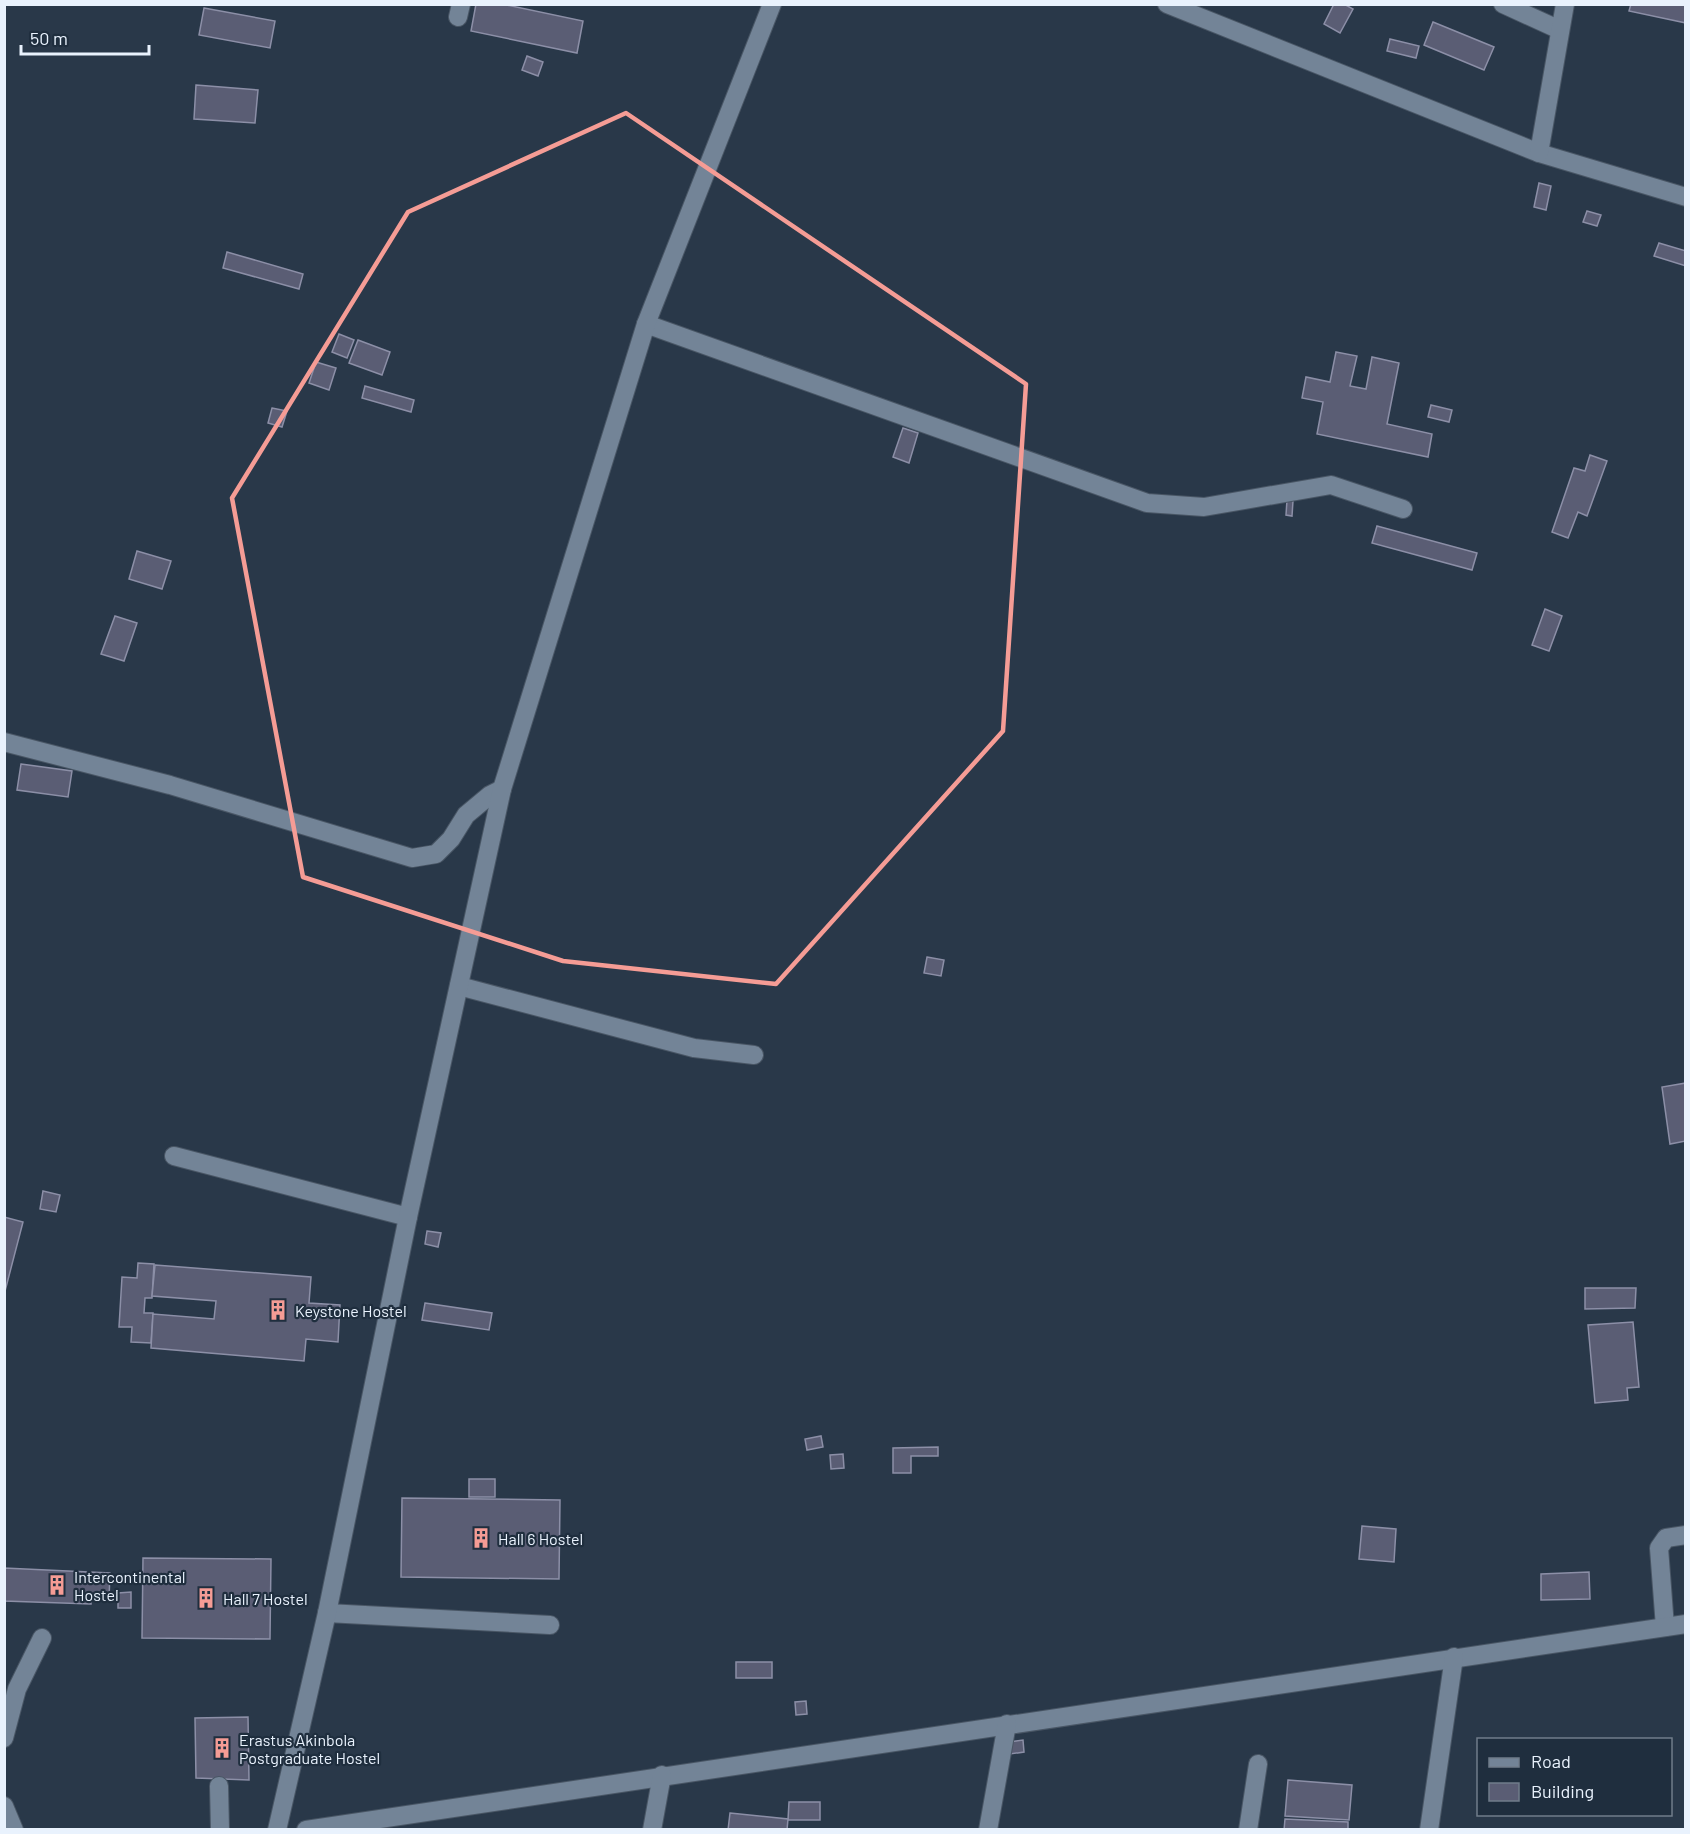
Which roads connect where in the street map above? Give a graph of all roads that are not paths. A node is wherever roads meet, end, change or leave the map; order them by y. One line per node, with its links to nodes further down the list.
1 (772, 4): 8 (street)
2 (1167, 4): 6 (street)
3 (1503, 4): 5 (street)
4 (1565, 4): 5 (street)
5 (1560, 30): 6 (street)
6 (1539, 153): 7 (street)
7 (1686, 197)
8 (646, 324): 9 (street); 11 (street)
9 (1403, 509)
10 (4, 742): 11 (street)
11 (502, 789): 12 (street)
12 (459, 986): 13 (street); 15 (street)
13 (754, 1055)
14 (174, 1156): 15 (street)
15 (408, 1217): 17 (street)
16 (1686, 1535): 20 (street)
17 (327, 1612): 19 (street); 31 (street)
18 (1686, 1624): 20 (street)
19 (550, 1625)
20 (1665, 1627): 22 (street)
21 (42, 1638): 24 (street)
22 (1454, 1657): 23 (street); 36 (street)
23 (1007, 1724): 26 (street); 34 (street)
24 (4, 1738)
25 (1258, 1764): 35 (street)
26 (662, 1775): 32 (street); 33 (street)
27 (219, 1786): 30 (street)
28 (4, 1806): 29 (street)
29 (14, 1830)
30 (220, 1830)
31 (277, 1830)
32 (306, 1830)
33 (652, 1830)
34 (988, 1830)
35 (1248, 1830)
36 (1429, 1830)

